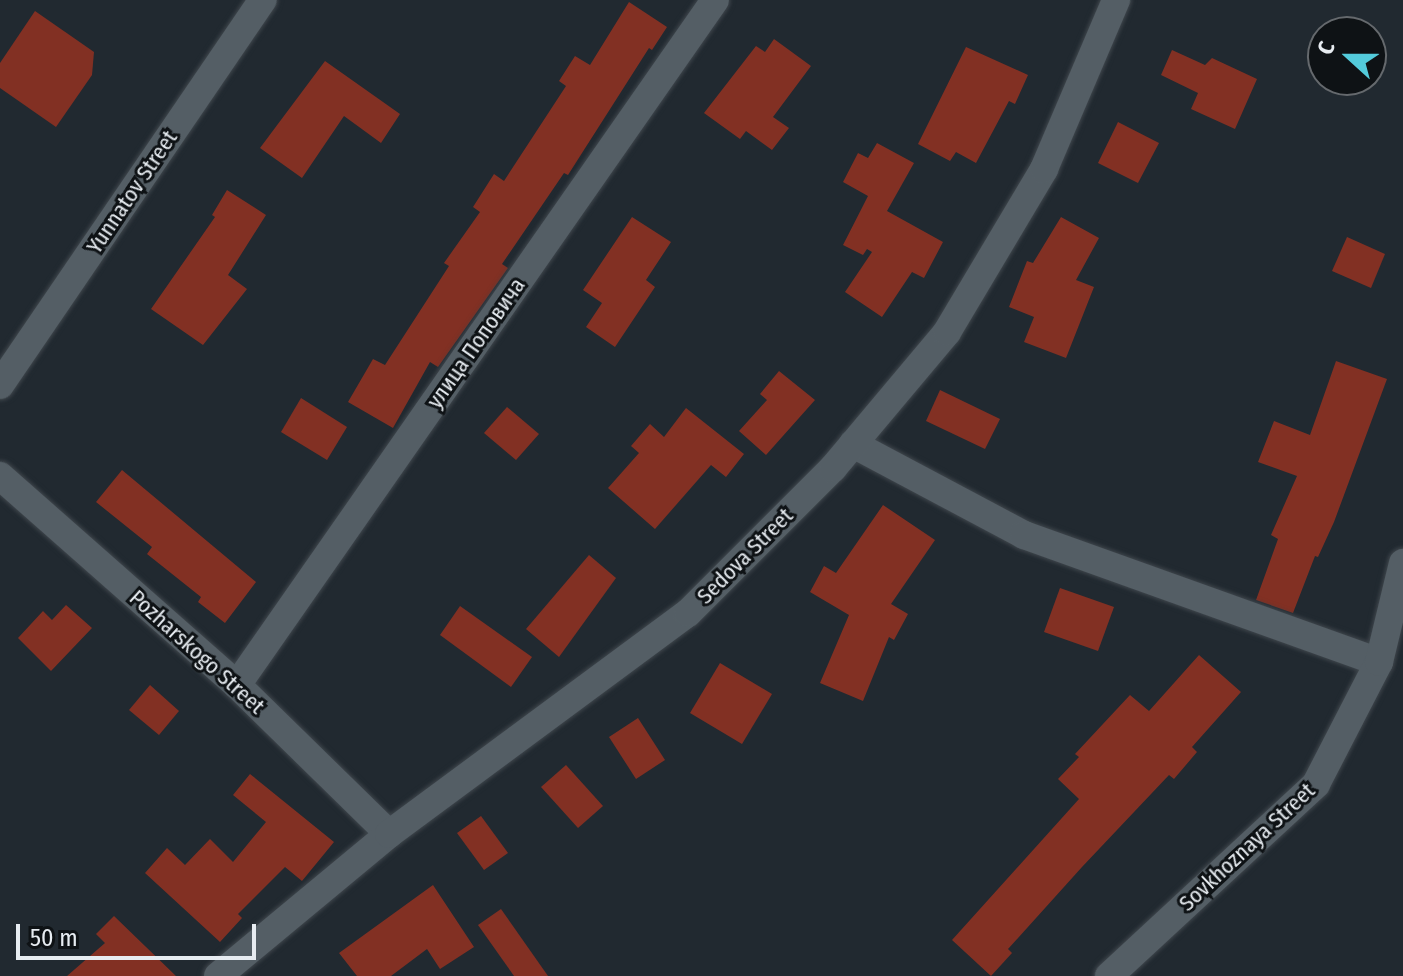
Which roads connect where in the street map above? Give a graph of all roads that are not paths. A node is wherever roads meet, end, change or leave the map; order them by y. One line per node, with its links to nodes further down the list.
1 (263, 0): 4 (street, Yunnatov Street)
2 (715, 0): 9 (street, улица Поповича)
3 (1116, 0): 5 (street, Sedova Street)
4 (0, 385)
5 (853, 444): 8 (street); 10 (street, Sedova Street)
6 (0, 476): 9 (street, Pozharskogo Street)
7 (1403, 563): 8 (street, Sovkhoznaya Street)
8 (1379, 662): 12 (street, Sovkhoznaya Street)
9 (237, 685): 10 (street, Pozharskogo Street)
10 (389, 834): 11 (street, Sedova Street)
11 (218, 976)
12 (1109, 976)

